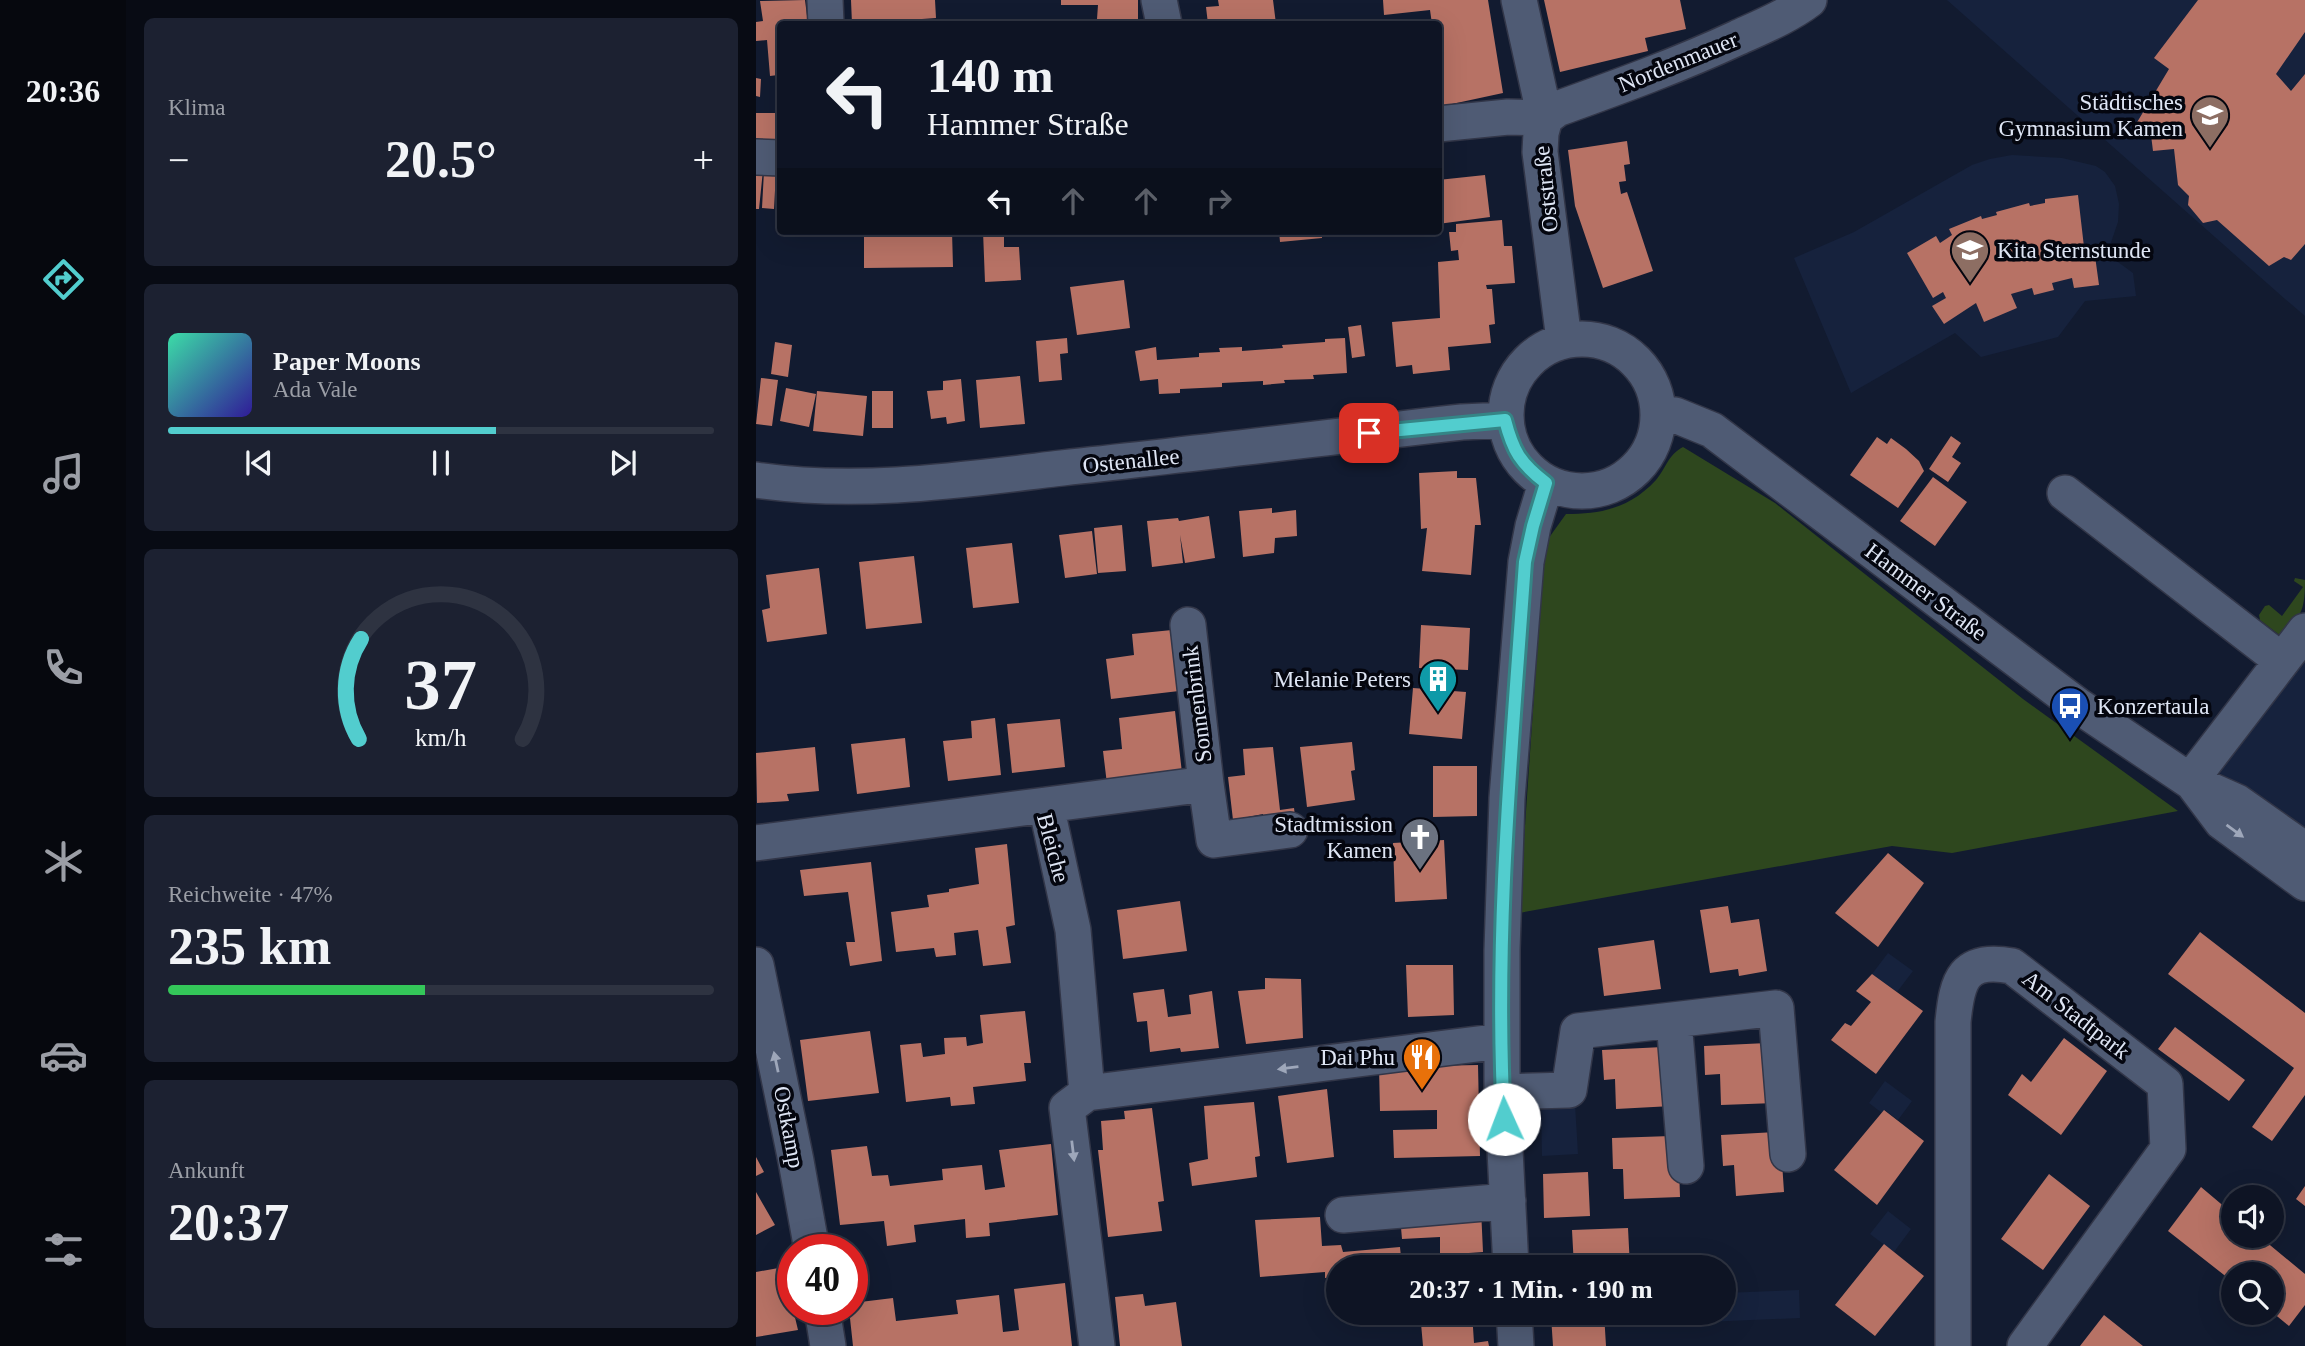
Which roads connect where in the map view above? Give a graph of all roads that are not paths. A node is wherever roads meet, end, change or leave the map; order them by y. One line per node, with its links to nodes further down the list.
1 (825, 0): 5 (street)
2 (1159, 0): 6 (street)
3 (1519, 0): 7 (street, Oststraße)
4 (1809, 0): 7 (street, Nordenmauer)
5 (826, 21)
6 (1163, 21)
7 (1545, 118): 8 (street); 11 (street, Oststraße)
8 (1442, 124)
9 (756, 157): 10 (street)
10 (777, 158)
11 (1564, 340): 12 (street); 13 (street)
12 (1659, 414): 15 (street); 20 (street, Hammer Straße)
13 (1505, 420): 14 (street, Ostenallee); 15 (street)
14 (756, 480)
15 (1546, 483): 29 (street)
16 (2066, 493): 19 (street)
17 (1188, 625): 21 (street, Sonnenbrink)
18 (2305, 631): 19 (street)
19 (2282, 661): 20 (street)
20 (2190, 781): 25 (street, Hammer Straße); 26 (street, Hammer Straße, one-way to 26)
21 (1206, 784): 22 (street, Sonnenbrink); 23 (street, Sonnenbrink)
22 (1046, 805): 24 (street, Bleiche); 31 (street, Bleiche)
23 (1290, 830)
24 (756, 843)
25 (2305, 850)
26 (2305, 883)
27 (756, 965): 36 (street, Ostkamp, one-way to 27)
28 (1674, 1021): 30 (street); 32 (street); 33 (street)
29 (1501, 1041): 30 (street); 31 (street, one-way to 31)
30 (1502, 1092): 34 (street)
31 (1087, 1093): 41 (street, one-way to 41)
32 (1788, 1154)
33 (1686, 1166)
34 (1508, 1201): 35 (street); 37 (street)
35 (1343, 1216)
36 (809, 1234)
37 (1510, 1255)
38 (825, 1325): 40 (street)
39 (1515, 1325): 42 (street)
40 (828, 1346)
41 (1097, 1346)
42 (1516, 1346)
43 (1953, 1346): 44 (street, Am Stadtpark)
44 (2025, 1346)

